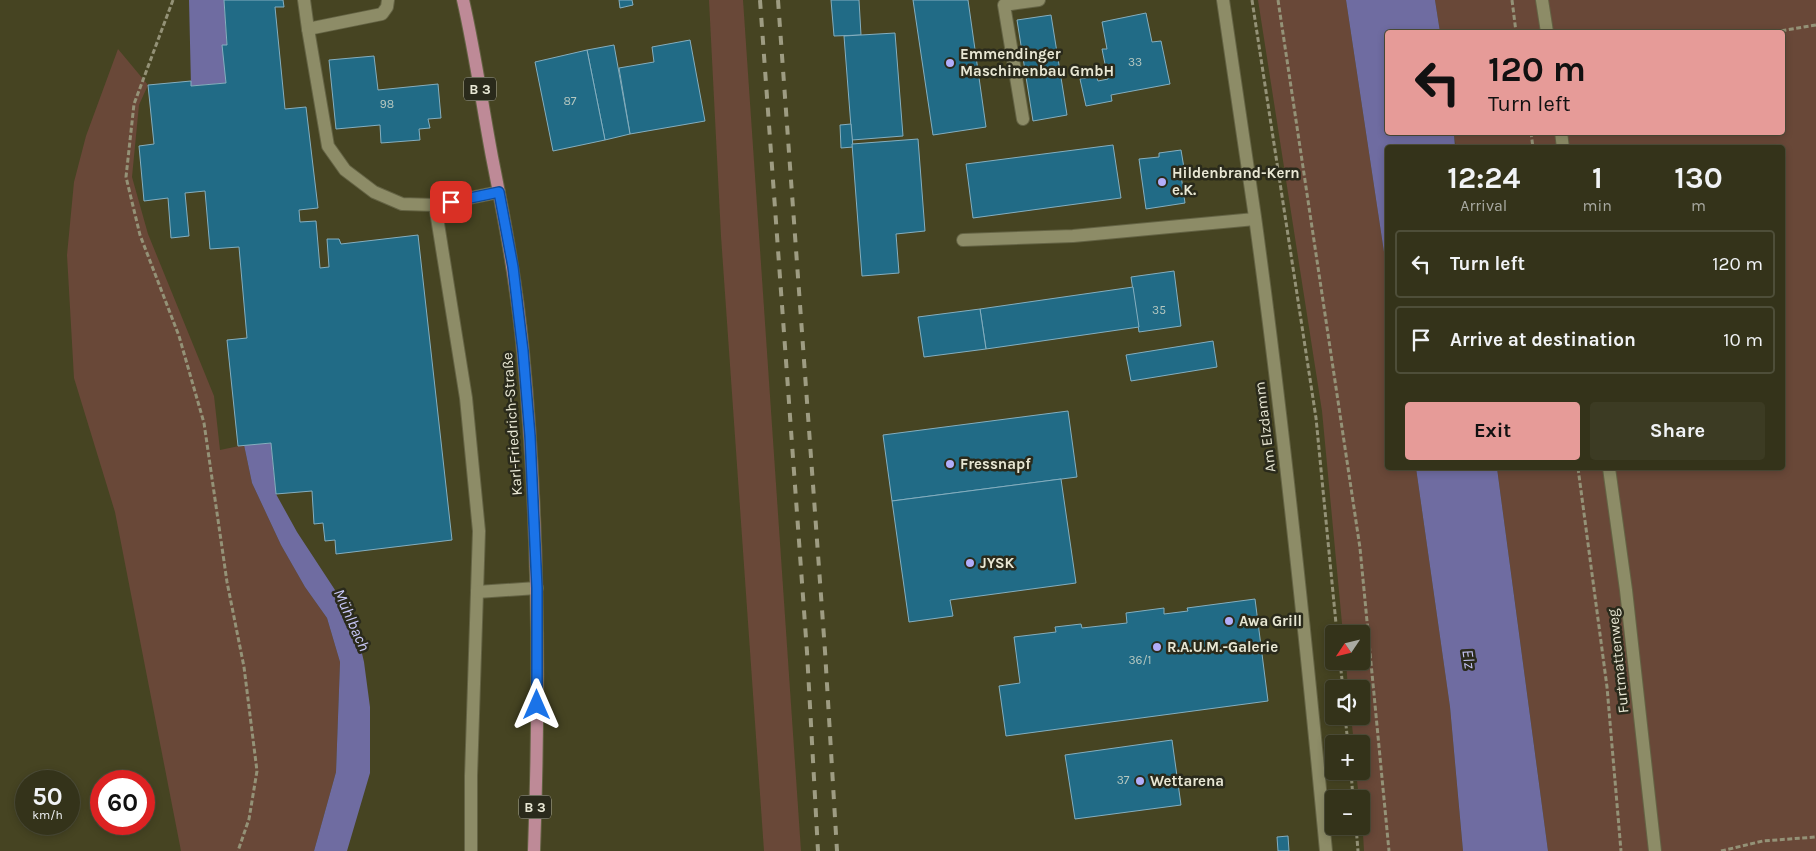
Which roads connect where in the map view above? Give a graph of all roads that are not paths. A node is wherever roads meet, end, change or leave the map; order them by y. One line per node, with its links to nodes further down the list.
1 (304, 0): 7 (street)
2 (388, 0): 7 (street)
3 (463, 0): 10 (main road, Karl-Friedrich-Straße / B 3)
4 (1039, 0): 9 (street)
5 (1223, 0): 12 (street, Am Elzdamm)
6 (1542, 0): 8 (street)
7 (308, 29): 11 (street)
8 (1547, 30)
9 (1023, 119)
10 (499, 192): 11 (street); 15 (main road, Karl-Friedrich-Straße / B 3)
11 (435, 205): 16 (street)
12 (1255, 219): 13 (street); 19 (street, Am Elzdamm)
13 (963, 240)
14 (1609, 470): 20 (street, Furtmattenweg)
15 (537, 588): 16 (street); 18 (main road, Karl-Friedrich-Straße / B 3)
16 (477, 592): 17 (street)
17 (471, 851)
18 (534, 851)
19 (1326, 851)
20 (1655, 851)

